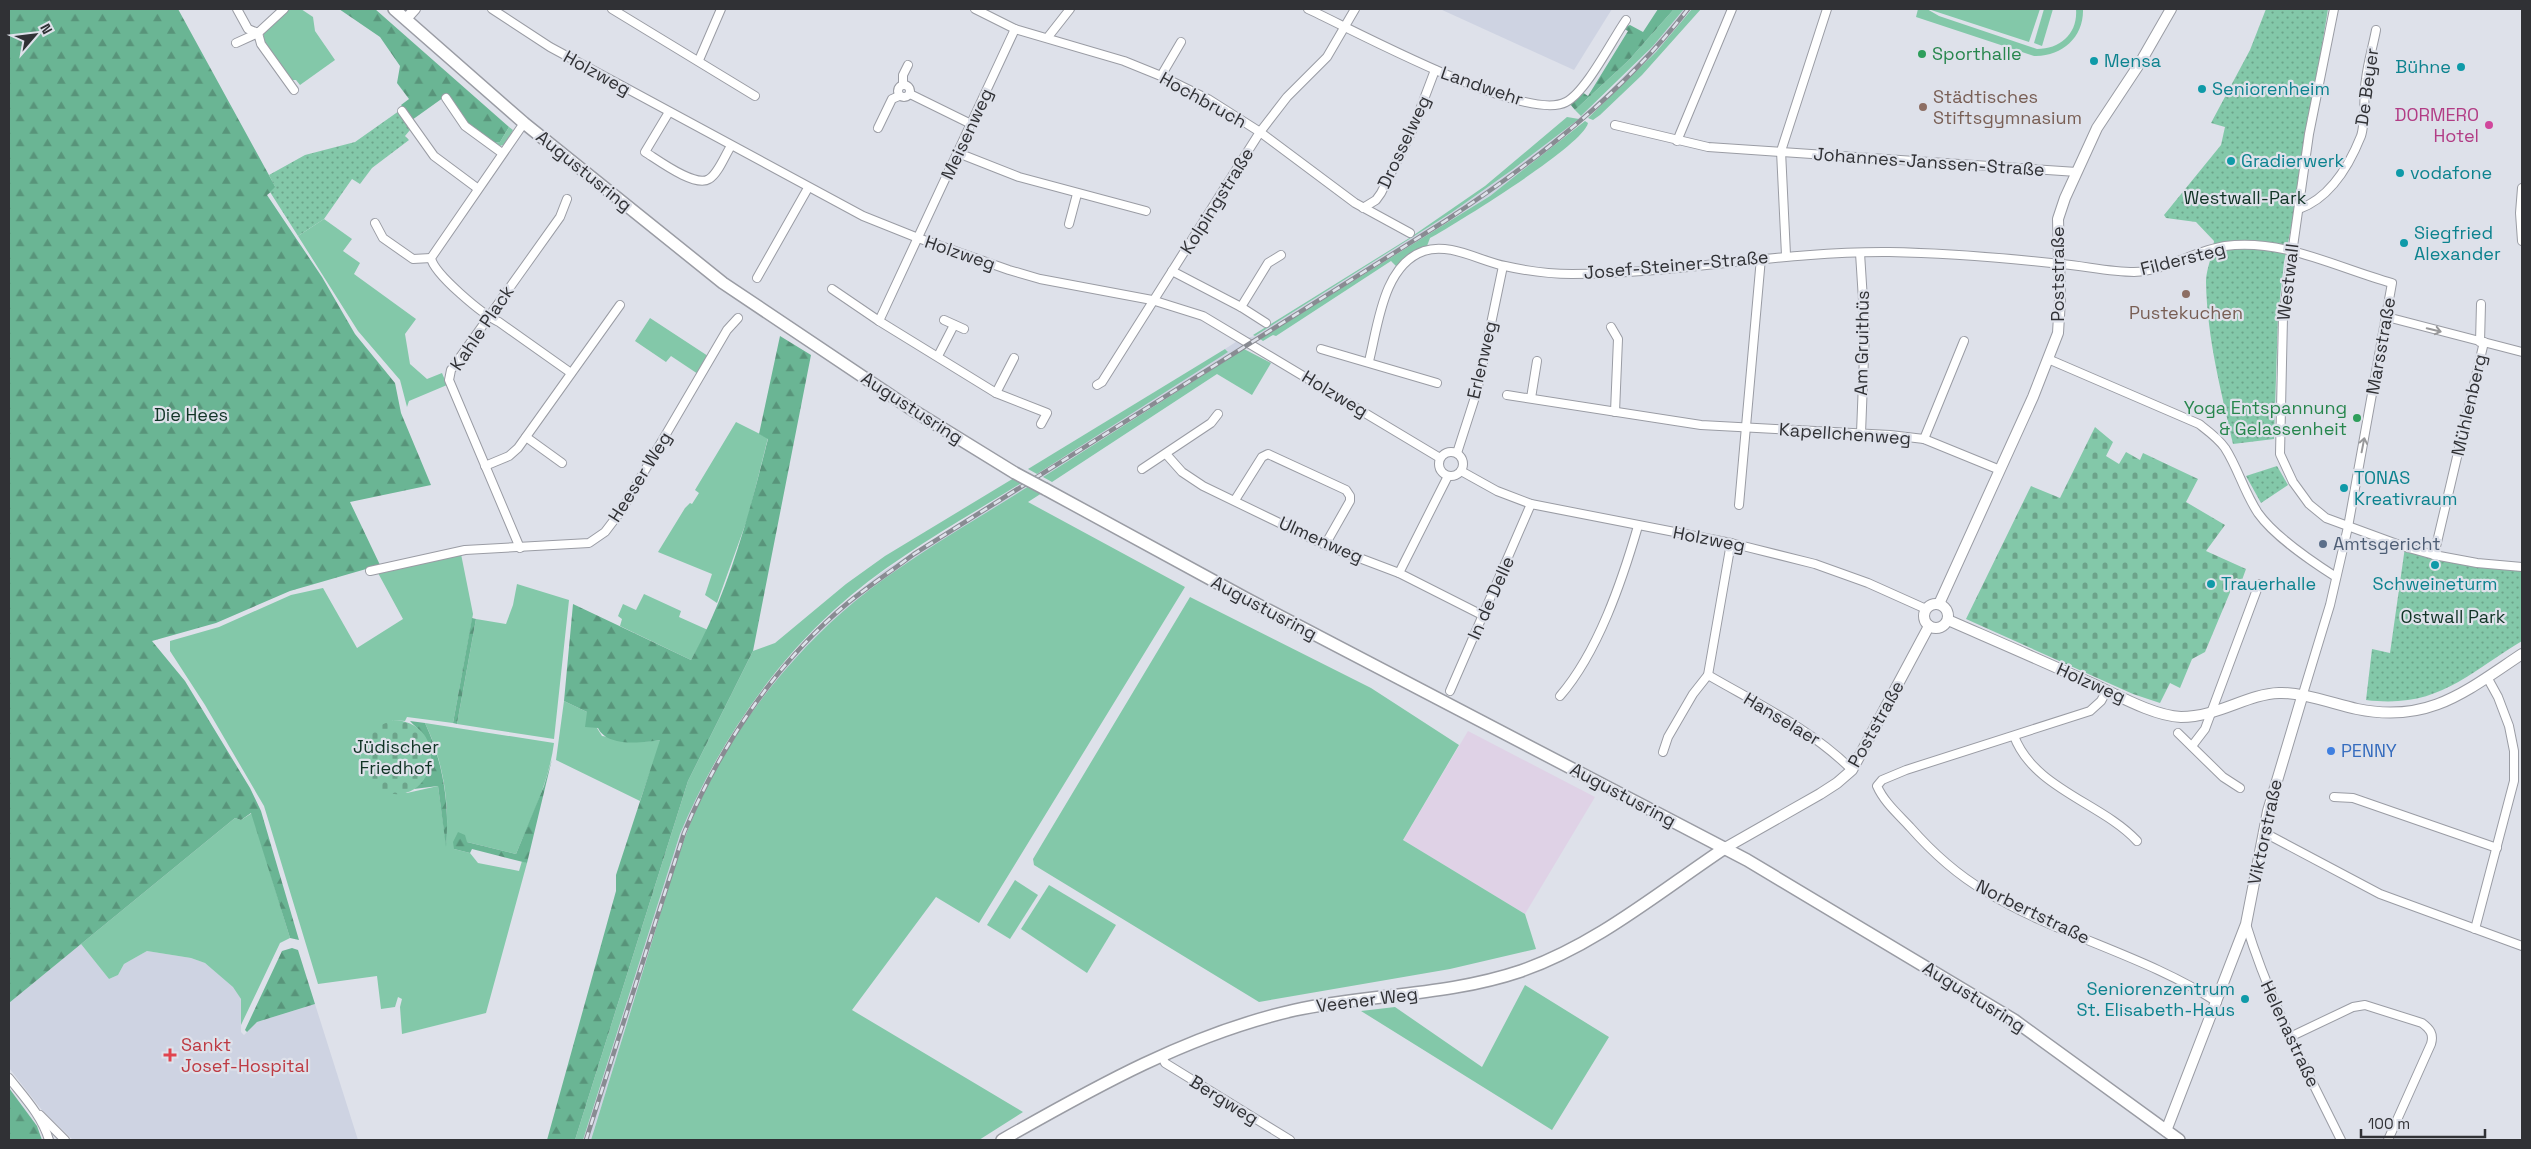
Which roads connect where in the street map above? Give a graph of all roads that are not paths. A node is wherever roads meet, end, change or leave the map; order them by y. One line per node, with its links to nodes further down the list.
1 (237, 9): 21 (street)
2 (284, 9): 21 (street)
3 (394, 9): 16 (main road, Augustusring)
4 (415, 9): 16 (street)
5 (492, 9): 36 (street, Holzweg)
6 (612, 9): 25 (street)
7 (721, 9): 25 (street)
8 (975, 9): 19 (street, Hochbruch)
9 (1070, 9): 22 (street)
10 (1308, 9): 18 (street, Landwehr)
11 (1355, 9): 18 (street, Kolpingstraße)
12 (1732, 9): 42 (street)
13 (1828, 9): 44 (street)
14 (2171, 9): 47 (street, Poststraße)
15 (2334, 9): 54 (street, Westwall)
16 (406, 20): 37 (main road, Augustusring)
17 (1626, 20): 27 (street, Landwehr)
18 (1346, 27): 27 (street, Landwehr); 41 (street, Kolpingstraße)
19 (1015, 29): 22 (street, Hochbruch); 38 (street, Meisenweg)
20 (2376, 30): 54 (street, De Beyer)
21 (258, 33): 24 (street); 30 (street)
22 (1048, 37): 28 (street, Hochbruch)
23 (1181, 42): 28 (street)
24 (236, 43)
25 (699, 60): 32 (street)
26 (908, 65): 29 (street)
27 (1435, 70): 53 (street, Drosselweg)
28 (1162, 76): 41 (street, Hochbruch)
29 (903, 84): 31 (street); 33 (street)
30 (294, 90)
31 (910, 94): 33 (street); 38 (street)
32 (755, 96)
33 (899, 96): 40 (street)
34 (446, 98): 45 (street)
35 (402, 111): 48 (street)
36 (669, 112): 43 (street, Holzweg); 43 (street)
37 (524, 123): 45 (street); 154 (main road, Augustusring, bridge)
38 (971, 124): 46 (street, Meisenweg)
39 (1615, 125): 42 (street, Johannes-Janssen-Straße)
40 (878, 128)
41 (1260, 132): 53 (street, Hochbruch); 69 (street, Kolpingstraße)
42 (1677, 142): 44 (street, Johannes-Janssen-Straße)
43 (731, 146): 49 (street, Holzweg)
44 (1781, 151): 47 (street, Johannes-Janssen-Straße); 63 (street)
45 (502, 153): 48 (street)
46 (958, 153): 51 (street); 59 (street, Meisenweg)
47 (2077, 172): 67 (street, Poststraße)
48 (477, 188): 65 (street)
49 (808, 188): 59 (street, Holzweg); 70 (street)
50 (2522, 188): 60 (street)
51 (1077, 194): 55 (street); 57 (street)
52 (567, 199): 77 (street, Kahle Plack)
53 (1363, 208): 58 (street, Hochbruch)
54 (2299, 209): 61 (street, Westwall)
55 (1146, 211)
56 (375, 224): 65 (street)
57 (1069, 224)
58 (1410, 233)
59 (918, 238): 73 (street, Holzweg); 81 (street, Meisenweg)
60 (2522, 242)
61 (2292, 250): 67 (street, Fildersteg); 71 (street, Fildersteg); 121 (street, Westwall)
62 (1860, 253): 63 (street, Josef-Steiner-Straße); 67 (street, Josef-Steiner-Straße); 105 (street, Am Gruithüs)
63 (1786, 255): 66 (street, Josef-Steiner-Straße)
64 (1281, 256): 76 (street)
65 (431, 258): 77 (street)
66 (1761, 258): 68 (street, Josef-Steiner-Straße); 104 (street)
67 (2058, 263): 92 (street, Poststraße)
68 (1503, 266): 93 (street, Josef-Steiner-Straße); 108 (street, Erlenweg)
69 (1172, 272): 73 (street, Kolpingstraße); 76 (street)
70 (757, 278)
71 (2392, 283): 78 (street, Marsstraße)
72 (832, 289): 81 (street)
73 (1152, 300): 97 (street, Kolpingstraße); 110 (street, Holzweg)
74 (2482, 304): 87 (street, Mühlenberg)
75 (620, 305): 95 (street)
76 (1241, 307): 82 (street)
77 (488, 317): 95 (street); 112 (street, Kahle Plack)
78 (2387, 317): 87 (street, one-way to 87); 121 (street, Marsstraße, one-way to 78)
79 (738, 318): 124 (street, Heeser Weg)
80 (944, 320): 83 (street)
81 (879, 321): 90 (street)
82 (1266, 323)
83 (954, 325): 85 (street); 90 (street)
84 (1611, 327): 101 (street)
85 (964, 329)
86 (1964, 341): 107 (street)
87 (2482, 342): 89 (street); 125 (street, Mühlenberg)
88 (1321, 349): 93 (street)
89 (2522, 352)
90 (938, 356): 98 (street)
91 (1014, 358): 98 (street)
92 (2048, 359): 114 (street, Poststraße); 129 (street)
93 (1369, 361): 96 (street)
94 (1537, 361): 100 (street)
95 (570, 373): 106 (street)
96 (1437, 383)
97 (1097, 385)
98 (996, 392): 103 (street)
99 (1507, 395): 100 (street, Kapellchenweg)
100 (1531, 398): 101 (street, Kapellchenweg)
101 (1615, 412): 104 (street, Kapellchenweg)
102 (1218, 414): 109 (street)
103 (1041, 424)
104 (1744, 428): 105 (street, Kapellchenweg); 119 (street)
105 (1861, 433): 107 (street, Kapellchenweg)
106 (526, 438): 111 (street); 112 (street)
107 (1924, 439): 114 (street, Kapellchenweg)
108 (1457, 453): 110 (street); 115 (street)
109 (1166, 454): 113 (street); 117 (street, Ulmenweg)
110 (1440, 458): 116 (street)
111 (562, 463)
112 (485, 466): 124 (street, Kahle Plack)
113 (1142, 470)
114 (2000, 470): 131 (street, Poststraße)
115 (1461, 471): 116 (street); 118 (street, Holzweg)
116 (1448, 476): 128 (street)
117 (1235, 500): 123 (street, Ulmenweg); 123 (street)
118 (1531, 504): 120 (street, Holzweg); 133 (street, In de Delle)
119 (1739, 505)
120 (1638, 526): 122 (street, Holzweg); 141 (street)
121 (2348, 528): 125 (street, Westwall); 129 (street, Viktorstraße)
122 (1731, 543): 132 (street, Holzweg); 137 (street)
123 (1325, 545): 128 (street, Ulmenweg)
124 (520, 548): 127 (street, Heeser Weg)
125 (2434, 555): 126 (street, Westwall)
126 (2522, 567)
127 (370, 571)
128 (1399, 573): 133 (street, Ulmenweg)
129 (2336, 577): 142 (street, Viktorstraße)
130 (2259, 584): 143 (street)
131 (1939, 604): 132 (street); 134 (street)
132 (1926, 609): 135 (street)
133 (1484, 616): 140 (street, In de Delle)
134 (1948, 620): 135 (street); 139 (street, Holzweg)
135 (1930, 626): 149 (street, Poststraße)
136 (2522, 654): 138 (street, Holzweg)
137 (1708, 675): 147 (street); 149 (street, Hanselaer)
138 (2487, 677): 142 (street, Holzweg); 148 (street)
139 (2107, 690): 143 (street, Holzweg); 145 (street)
140 (1450, 691)
141 (1560, 696)
142 (2302, 696): 143 (street, Holzweg); 152 (street, Viktorstraße)
143 (2211, 714): 146 (street)
144 (2178, 733): 146 (street)
145 (2014, 736): 153 (street); 159 (street, Norbertstraße)
146 (2192, 746): 150 (street)
147 (1663, 752)
148 (2518, 752): 155 (street)
149 (1852, 770): 154 (street, Poststraße)
150 (2240, 788)
151 (2334, 797): 155 (street)
152 (2263, 832): 156 (street, Viktorstraße); 157 (street)
153 (2137, 842)
154 (1724, 848): 161 (main road, Veener Weg); 164 (main road, Augustusring)
155 (2497, 848): 157 (street)
156 (2246, 924): 159 (street, Viktorstraße); 160 (street, Helenastraße)
157 (2475, 929): 158 (street)
158 (2522, 946)
159 (2217, 1002): 164 (street, Viktorstraße)
160 (2290, 1037): 170 (street, Helenastraße); 171 (street)
161 (1162, 1056): 167 (main road, Veener Weg); 168 (street, Bergweg)
162 (9, 1078): 163 (street)
163 (26, 1100): 165 (street); 166 (street)
164 (2165, 1136): 169 (main road, Augustusring)
165 (49, 1140)
166 (65, 1140)
167 (1002, 1140)
168 (1290, 1140)
169 (2179, 1140)
170 (2341, 1140)
171 (2388, 1140)

